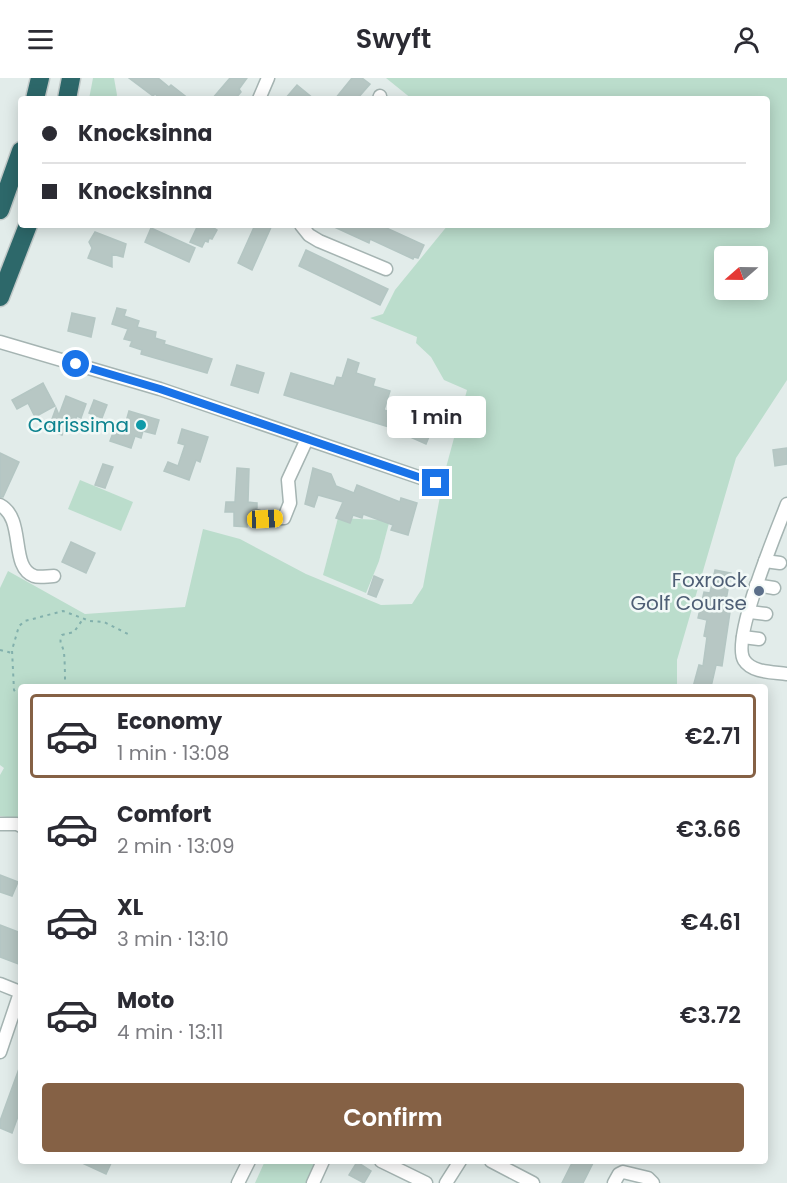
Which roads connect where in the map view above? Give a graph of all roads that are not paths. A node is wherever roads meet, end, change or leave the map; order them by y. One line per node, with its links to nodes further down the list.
1 (40, 78): 4 (highway)
2 (71, 78): 5 (highway)
3 (268, 78): 6 (street)
4 (36, 96)
5 (68, 96)
6 (260, 96)
7 (18, 159): 8 (highway)
8 (0, 210)
9 (27, 228): 12 (highway)
10 (303, 228): 11 (street)
11 (386, 269)
12 (0, 297)
13 (0, 342): 14 (street)
14 (307, 439): 15 (street); 18 (street)
15 (436, 483)
16 (787, 504): 19 (street)
17 (0, 505): 22 (street)
18 (256, 516)
19 (782, 531): 20 (street)
20 (765, 561): 21 (street); 23 (street)
21 (780, 563)
22 (54, 576)
23 (756, 585): 24 (street); 25 (street)
24 (774, 588)
25 (750, 612): 26 (street); 27 (street)
26 (766, 614)
27 (743, 637): 28 (street); 29 (street)
28 (759, 639)
29 (787, 675)
30 (0, 824): 31 (street)
31 (18, 824)
32 (0, 984): 33 (street)
33 (18, 990)
34 (18, 1000): 35 (street)
35 (0, 1052)
36 (248, 1164): 41 (street)
37 (322, 1164): 42 (street)
38 (387, 1164): 43 (street)
39 (458, 1164): 44 (street)
40 (497, 1164): 45 (street)
41 (238, 1183)
42 (313, 1183)
43 (426, 1183)
44 (446, 1183)
45 (533, 1183)
46 (614, 1183): 47 (street)
47 (653, 1183)

